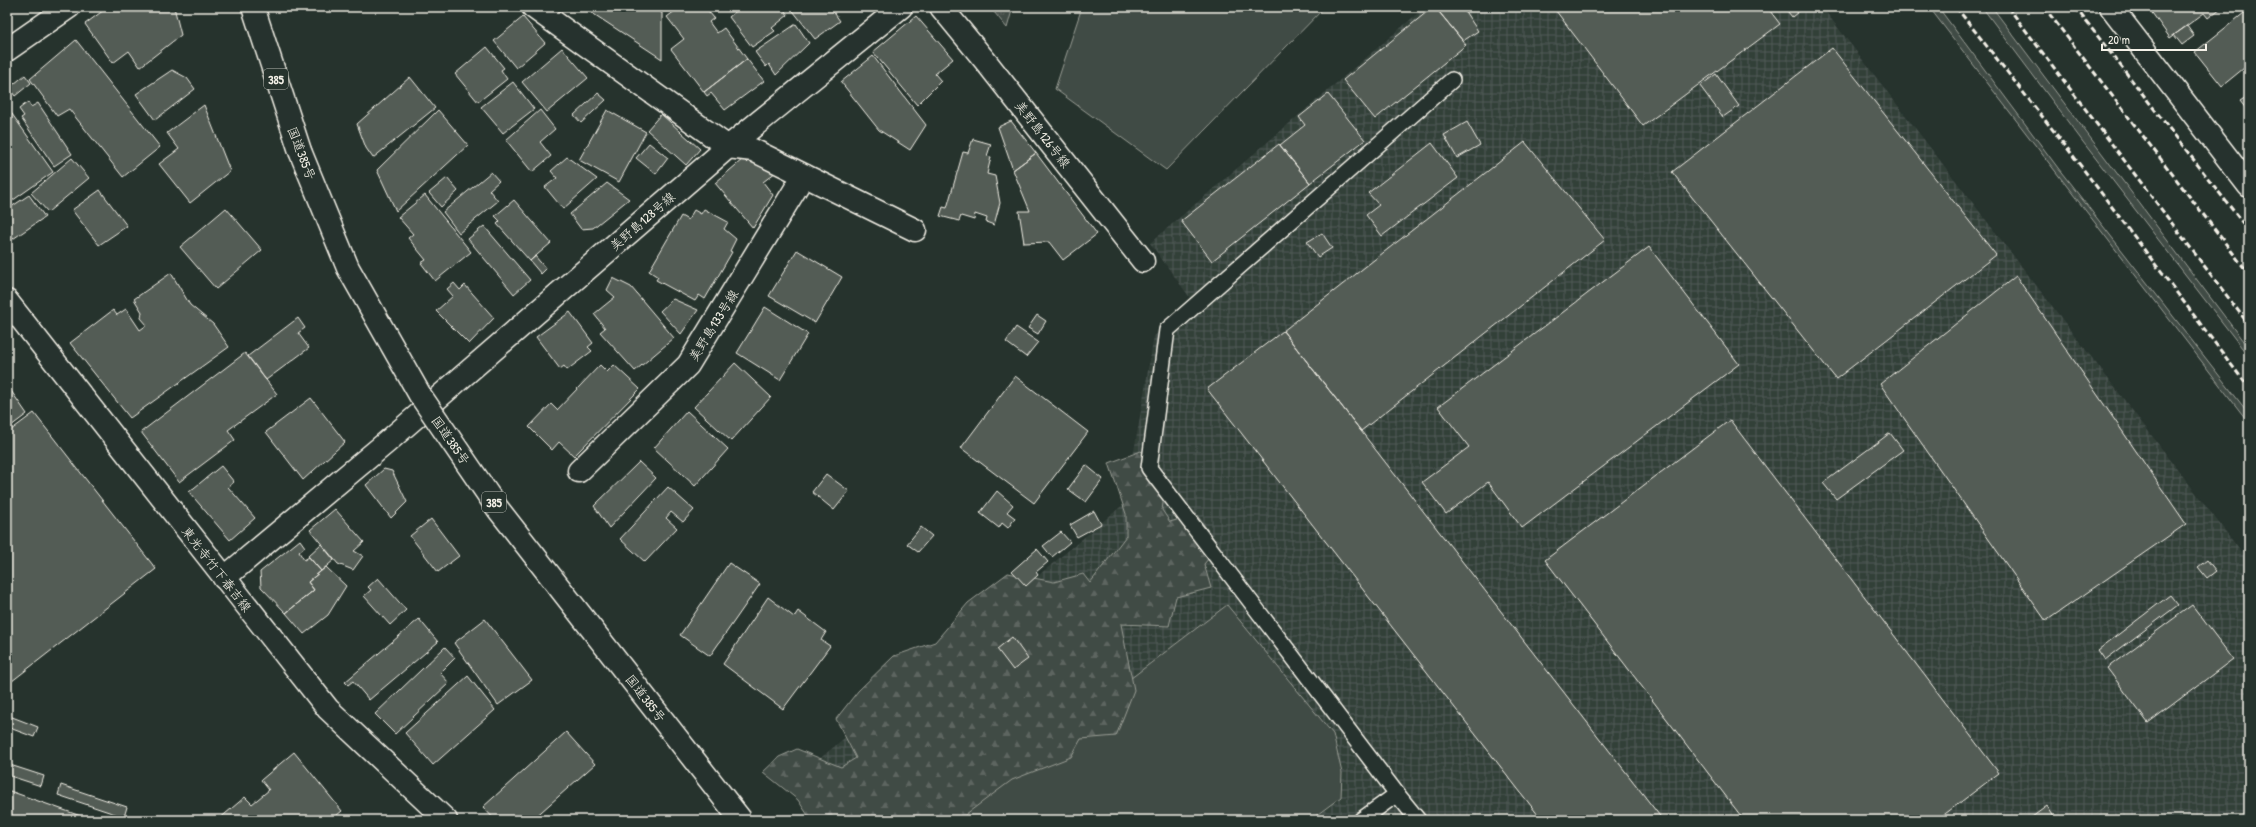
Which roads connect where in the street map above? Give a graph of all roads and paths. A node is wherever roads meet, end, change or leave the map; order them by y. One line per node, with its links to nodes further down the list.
1 (69, 7): 7 (main road)
2 (253, 7): 19 (main road, 国道385号 / 385, bridge)
3 (533, 7): 9 (main road)
4 (901, 7): 9 (main road, 美野島128号線)
5 (941, 7): 13 (main road, 美野島126号線)
6 (2111, 7): 11 (main road)
7 (7, 50)
8 (1452, 80): 17 (lane)
9 (728, 147): 10 (main road); 16 (main road, 美野島128号線)
10 (804, 175): 12 (main road); 15 (main road, 美野島133号線)
11 (2249, 186)
12 (915, 230)
13 (1143, 262)
14 (7, 301): 16 (main road, 東光寺竹下春吉線)
15 (579, 471)
16 (224, 578): 18 (main road, 東光寺竹下春吉線)
17 (1397, 794): 20 (lane); 21 (lane)
18 (446, 820)
19 (741, 820)
20 (1362, 820)
21 (1418, 820)

